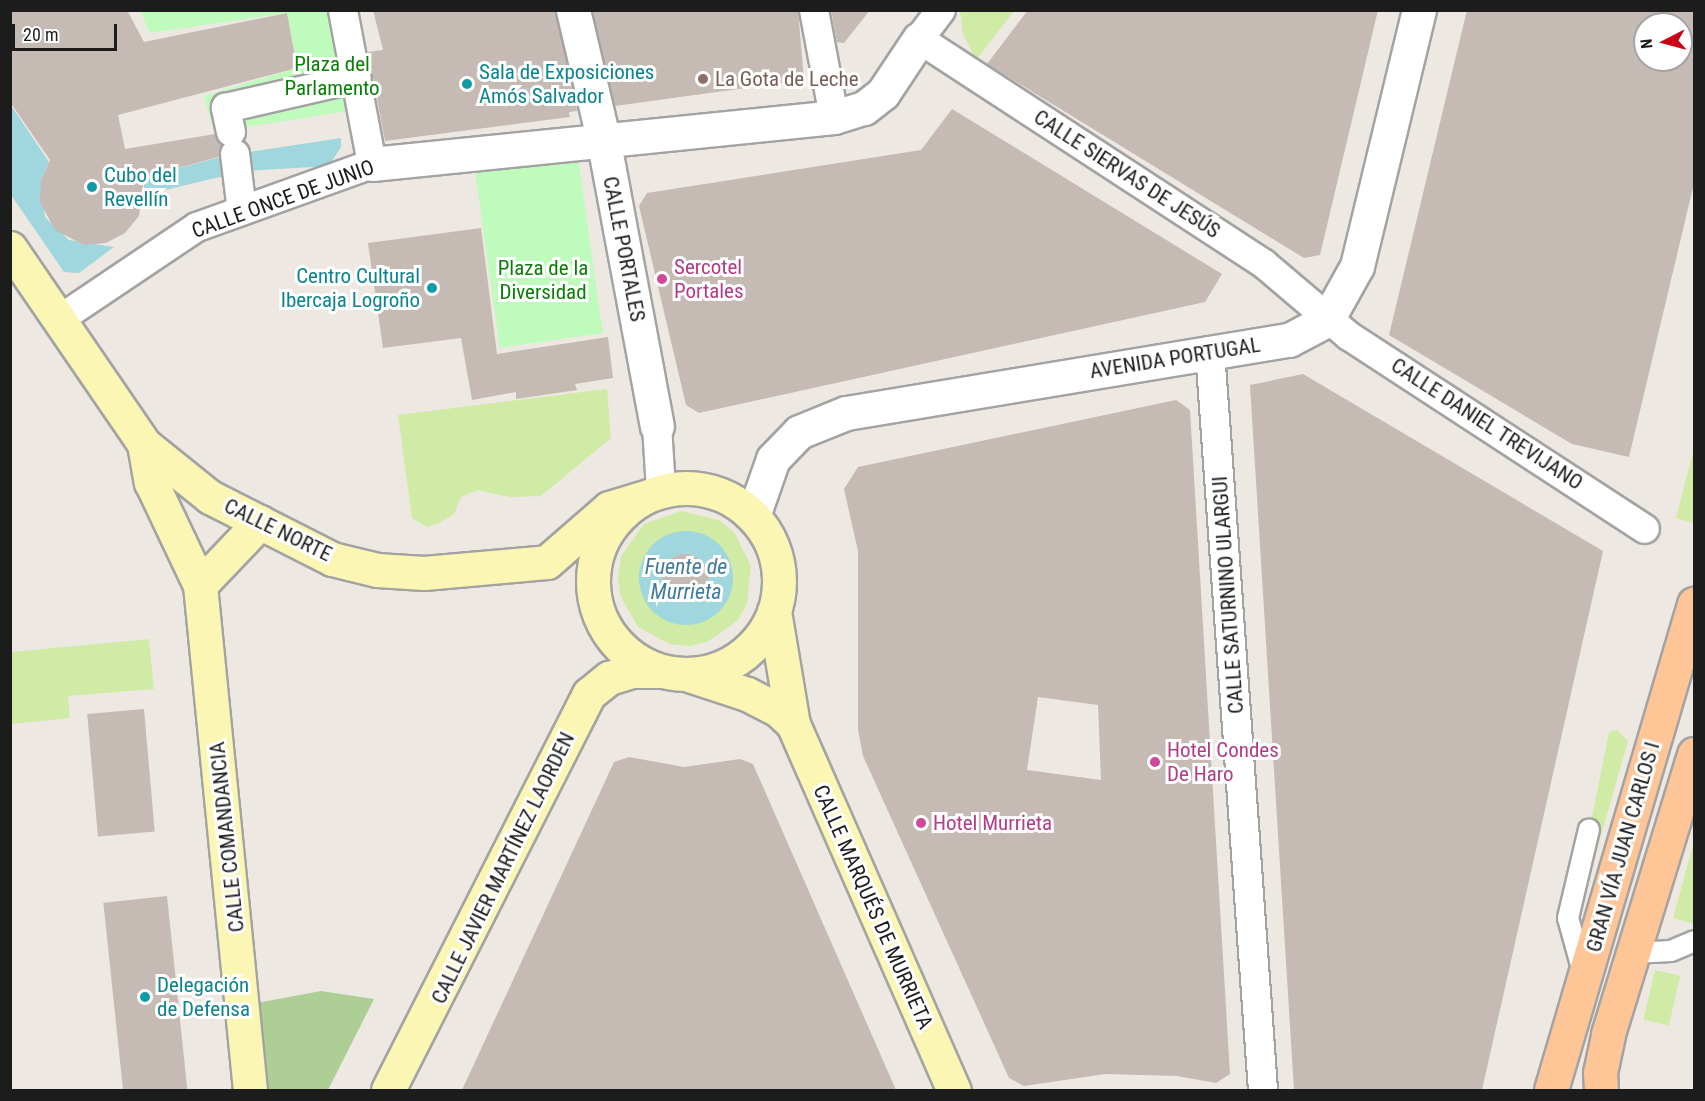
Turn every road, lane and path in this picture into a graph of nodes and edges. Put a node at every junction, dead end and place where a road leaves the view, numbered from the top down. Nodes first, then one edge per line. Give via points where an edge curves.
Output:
1 (343, 10) edge
2 (573, 10) edge
3 (814, 10) edge
4 (941, 10) edge
5 (1419, 10) edge
6 (919, 39) junction
7 (357, 78) junction
8 (834, 117) junction
9 (603, 138) junction
10 (372, 164) junction
11 (242, 211) junction
12 (10, 248) edge
13 (60, 319) junction
14 (1328, 320) junction
15 (1210, 351) junction
16 (657, 426) joint
17 (144, 444) junction
18 (652, 494) junction
19 (753, 516) junction
20 (260, 522) junction
21 (1645, 529) dead end
22 (200, 585) junction
23 (1695, 604) edge
24 (774, 611) junction
25 (673, 673) junction
26 (792, 724) junction
27 (1695, 754) edge
28 (1589, 829) dead end
29 (1695, 941) edge
30 (1634, 953) junction
31 (1584, 978) junction
32 (417, 1042) junction
33 (250, 1090) edge
34 (388, 1090) edge
35 (404, 1090) edge
36 (954, 1090) edge
37 (1263, 1090) edge
38 (1551, 1090) edge
39 (1601, 1090) edge

1 - 7 street
2 - 9 street, CALLE PORTALES
3 - 8 street
4 - 6 street
5 - 14 street via 1357,266
6 - 8 street, CALLE ONCE DE JUNIO via 883,93 864,108
6 - 14 street, CALLE SIERVAS DE JESÚS via 1264,264
7 - 10 street
7 - 11 street via 226,108
8 - 9 street, CALLE ONCE DE JUNIO
9 - 10 street, CALLE ONCE DE JUNIO
9 - 16 street, CALLE PORTALES
10 - 11 street, CALLE ONCE DE JUNIO
11 - 13 street, CALLE ONCE DE JUNIO via 197,227
12 - 13 main road, CALLE NORTE
13 - 17 main road, CALLE NORTE
14 - 15 street, AVENIDA PORTUGAL via 1289,340
14 - 21 street, CALLE DANIEL TREVIJANO
15 - 19 street, AVENIDA PORTUGAL via 846,413 799,432 773,459
15 - 37 street, CALLE SATURNINO ULARGUI
16 - 18 street, CALLE PORTALES
17 - 20 main road, CALLE NORTE via 210,496
17 - 22 main road, CALLE COMANDANCIA via 151,482
18 - 19 main road via 710,491
18 - 20 main road, CALLE NORTE via 609,508 547,562 483,571 377,570 332,559
18 - 25 main road via 622,512 605,533 595,557 592,584 606,631 638,662
19 - 24 main road via 774,550 778,591
20 - 22 main road
22 - 33 main road, CALLE COMANDANCIA
23 - 31 main road, GRAN VÍA JUAN CARLOS I
24 - 25 main road via 765,632 740,657 723,667
24 - 26 main road, CALLE MARQUÉS DE MURRIETA
25 - 26 main road, CALLE MARQUÉS DE MURRIETA via 747,694 777,709
25 - 32 main road, CALLE JAVIER MARTÍNEZ LAORDEN via 632,671 609,678 589,694
26 - 36 main road, CALLE MARQUÉS DE MURRIETA
27 - 30 main road, GRAN VÍA JUAN CARLOS I
28 - 31 lane via 1568,918
29 - 30 lane via 1671,951
30 - 39 main road, GRAN VÍA JUAN CARLOS I via 1608,1034 1600,1073
31 - 38 main road, GRAN VÍA JUAN CARLOS I
32 - 34 main road, CALLE JAVIER MARTÍNEZ LAORDEN
32 - 35 main road, CALLE JAVIER MARTÍNEZ LAORDEN

